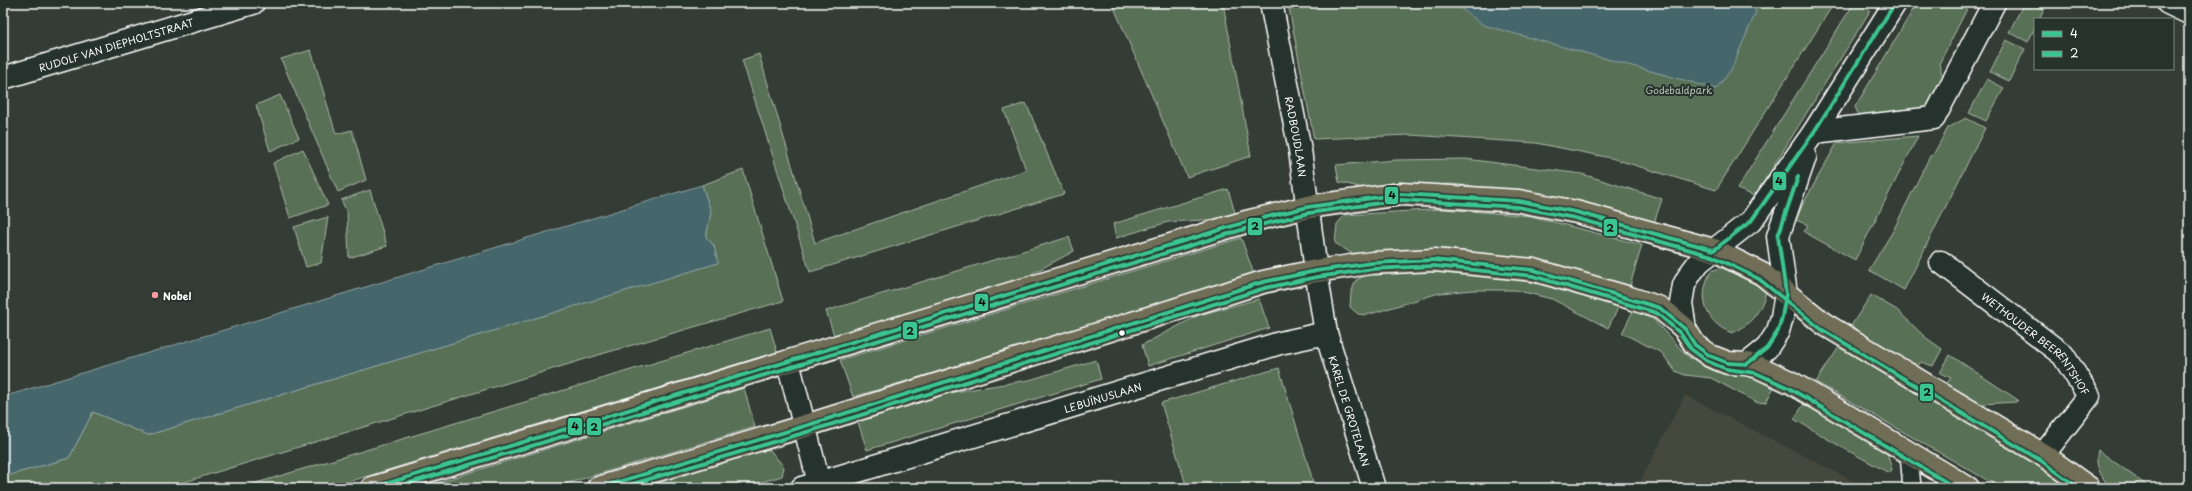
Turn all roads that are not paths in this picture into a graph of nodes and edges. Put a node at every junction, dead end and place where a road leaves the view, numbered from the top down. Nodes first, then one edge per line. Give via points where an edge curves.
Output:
1 (253, 3) edge
2 (1271, 3) edge
3 (1896, 3) edge
4 (1994, 3) edge
5 (2168, 3) edge
6 (2189, 13) edge
7 (3, 78) edge
8 (1814, 132) junction
9 (1308, 207) junction
10 (1714, 250) junction
11 (1941, 262) dead end
12 (1316, 271) junction
13 (1786, 294) junction
14 (1685, 329) junction
15 (1326, 333) junction
16 (788, 362) junction
17 (1746, 364) junction
18 (805, 426) junction
19 (1909, 454) junction
20 (2044, 455) junction
21 (811, 485) edge
22 (372, 488) edge
23 (598, 488) edge
24 (1374, 488) edge
25 (1912, 488) edge
26 (1968, 488) edge
27 (2089, 488) edge

1 - 7 street, RUDOLF VAN DIEPHOLTSTRAAT
2 - 9 street, RADBOUDLAAN via 1300,150
3 - 8 street
4 - 8 street via 1934,118
5 - 6 street
8 - 10 street via 1751,221
8 - 13 street via 1778,236
9 - 10 main road via 1401,194 1519,202 1576,212
9 - 12 street, RADBOUDLAAN
9 - 16 main road via 1246,222
10 - 13 main road via 1762,274
10 - 14 street via 1699,262 1684,284 1681,303
11 - 20 street, WETHOUDER BEERENTSHOF via 2063,356 2089,396
12 - 14 main road via 1372,263 1434,260 1534,270 1660,308
12 - 15 street
12 - 18 main road via 1263,282
13 - 17 street via 1778,331 1767,348
13 - 20 main road via 1824,324
14 - 17 main road via 1695,345 1710,356
15 - 21 street, LEBUÏNUSLAAN via 1273,345
15 - 24 street, KAREL DE GROTELAAN
16 - 18 street, LEBUÏNUSLAAN
16 - 22 main road
17 - 19 main road via 1792,383
18 - 21 street, LEBUÏNUSLAAN
18 - 23 main road
19 - 25 lane
19 - 26 main road
20 - 27 main road

